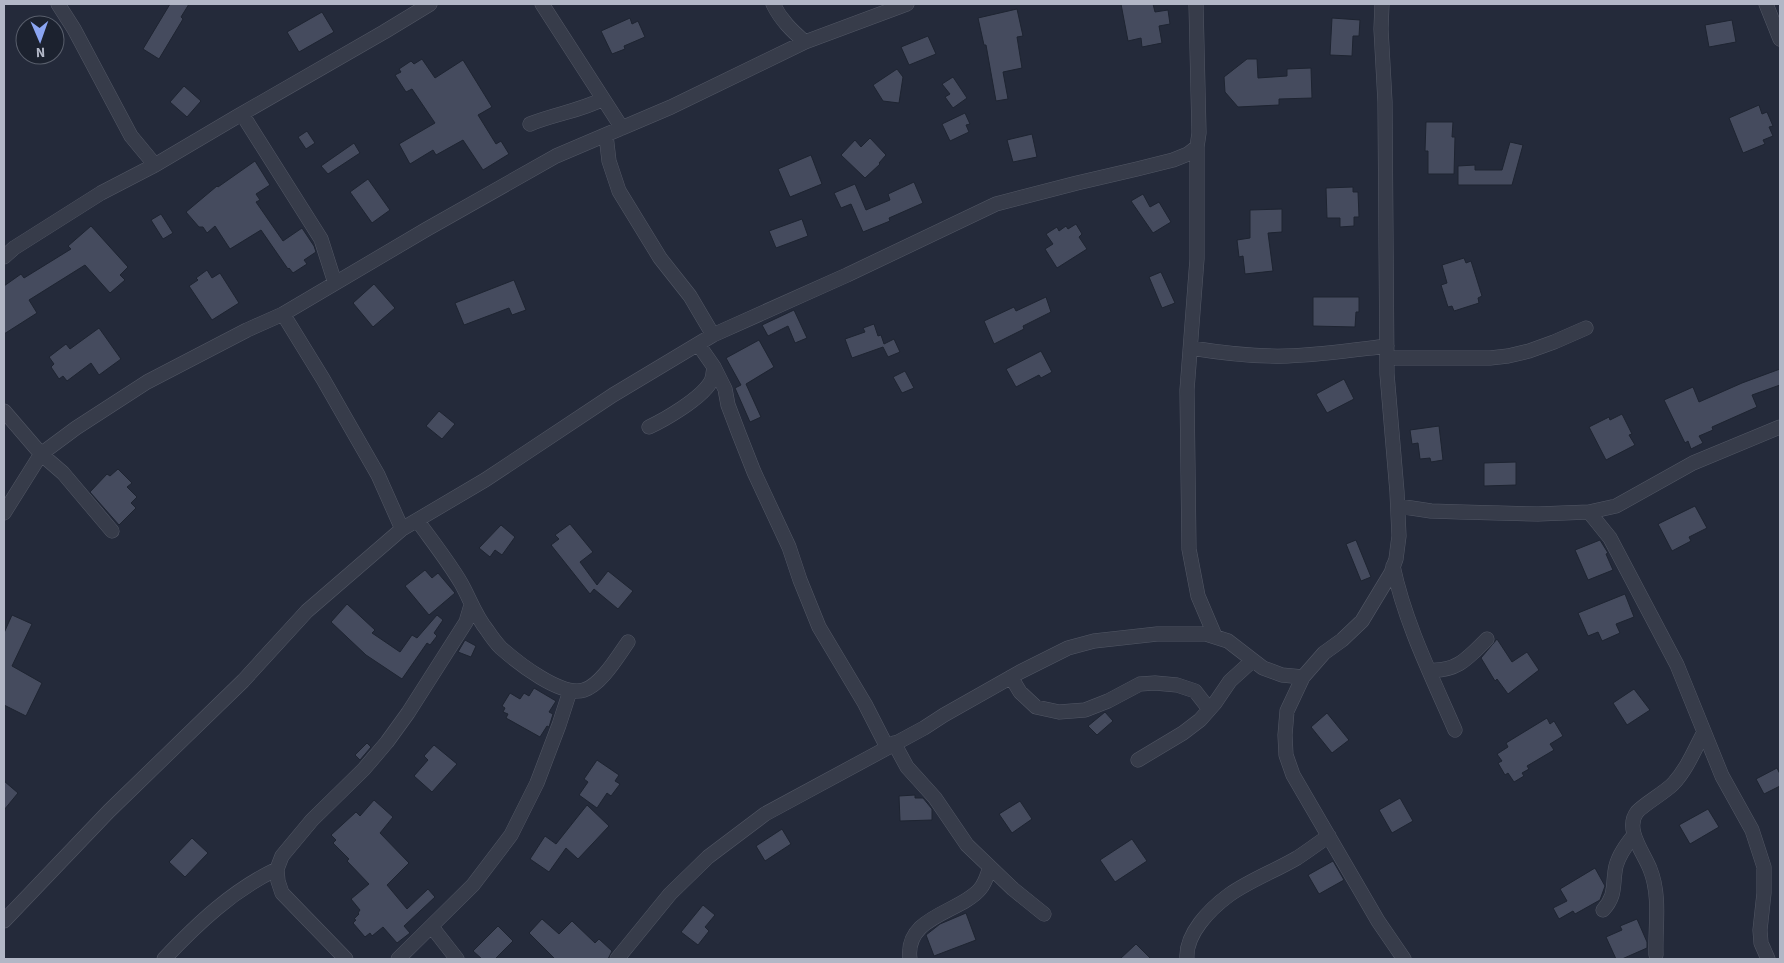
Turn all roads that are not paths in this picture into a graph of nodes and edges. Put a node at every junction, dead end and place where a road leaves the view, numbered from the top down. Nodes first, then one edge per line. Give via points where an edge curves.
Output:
1 (58, 4) edge
2 (430, 4) edge
3 (542, 4) edge
4 (774, 4) edge
5 (907, 4) edge
6 (1196, 4) edge
7 (1382, 4) edge
8 (1766, 4) edge
9 (1780, 39) edge
10 (805, 42) junction
11 (603, 99) junction
12 (242, 114) junction
13 (530, 124) dead end
14 (622, 128) junction
15 (606, 134) junction
16 (1197, 147) junction
17 (155, 165) junction
18 (4, 257) edge
19 (335, 283) junction
20 (283, 314) junction
21 (1586, 328) dead end
22 (713, 335) junction
23 (698, 344) junction
24 (1191, 348) junction
25 (1387, 352) junction
26 (714, 367) junction
27 (4, 411) edge
28 (649, 427) dead end
29 (1780, 427) edge
30 (42, 454) junction
31 (1398, 506) junction
32 (1589, 512) junction
33 (4, 513) edge
34 (417, 520) junction
35 (402, 529) junction
36 (112, 531) dead end
37 (1394, 566) junction
38 (471, 605) junction
39 (1215, 636) junction
40 (1487, 639) dead end
41 (628, 642) dead end
42 (1252, 661) junction
43 (1429, 670) junction
44 (1011, 677) junction
45 (1303, 677) junction
46 (570, 691) junction
47 (1209, 709) junction
48 (1455, 730) dead end
49 (1704, 732) junction
50 (890, 745) junction
51 (1138, 760) dead end
52 (1634, 835) junction
53 (1329, 836) junction
54 (990, 867) junction
55 (277, 868) junction
56 (1603, 910) dead end
57 (1044, 914) dead end
58 (4, 921) edge
59 (432, 927) junction
60 (1656, 956) dead end
61 (164, 959) edge
62 (346, 959) edge
63 (398, 959) edge
64 (457, 959) edge
65 (617, 959) edge
66 (910, 959) edge
67 (1187, 959) edge
68 (1404, 959) edge
69 (1768, 959) edge

1 - 17 street via 79,37 130,136
2 - 12 street
3 - 11 street
4 - 10 street via 780,17
5 - 10 street
6 - 16 street
7 - 25 street
8 - 9 street
10 - 14 street
11 - 13 street via 579,110
11 - 14 street
12 - 17 street
12 - 19 street via 321,240
14 - 15 street
15 - 19 street via 556,156
15 - 22 street via 609,161 619,192
16 - 22 street via 1173,160 996,204
16 - 24 street via 1197,259
17 - 18 street via 101,193
19 - 20 street
20 - 30 street via 147,382
20 - 35 street via 378,475
21 - 25 street via 1508,356 1490,358
22 - 23 street
23 - 26 street
23 - 34 street
24 - 25 street via 1285,356
24 - 39 street via 1187,390 1189,549 1198,596
25 - 31 street
26 - 28 street via 710,382 698,395
26 - 50 street via 819,627
27 - 30 street
29 - 32 street via 1694,463 1616,506
30 - 33 street
30 - 36 street via 63,473
31 - 32 street via 1461,512
31 - 37 street
32 - 49 street via 1610,538 1677,666
34 - 35 street
34 - 38 street via 461,583
35 - 58 street via 307,612 243,681 108,811
37 - 43 street via 1397,584
37 - 45 street via 1362,620 1324,653
38 - 46 street via 501,647 548,682
38 - 55 street via 466,622 403,721 364,770 312,820 282,856
39 - 42 street via 1228,641
39 - 44 street via 1157,634 1094,641 1068,648
40 - 43 street via 1451,669
41 - 46 street via 596,682 584,690
42 - 45 street via 1282,675
42 - 47 street via 1230,681
43 - 48 street
44 - 47 street via 1020,692 1036,707 1060,712 1085,710 1140,684 1155,683 1195,691
44 - 50 street
45 - 53 street via 1288,711 1286,755 1293,775
46 - 59 street via 537,783 511,835 473,885
47 - 51 street via 1183,733
49 - 52 street via 1674,783 1637,812
49 - 69 street via 1722,776 1752,830 1764,867 1760,930
50 - 54 street via 935,798 967,845
50 - 65 street via 764,814 708,857 670,894
52 - 56 street via 1619,856 1613,894
52 - 60 street via 1656,885
53 - 67 street via 1230,895 1193,932 1186,951
53 - 68 street via 1378,922
54 - 57 street
54 - 66 street via 979,890 928,921 915,935 910,944
55 - 61 street via 230,897
55 - 62 street via 282,892
59 - 63 street
59 - 64 street

